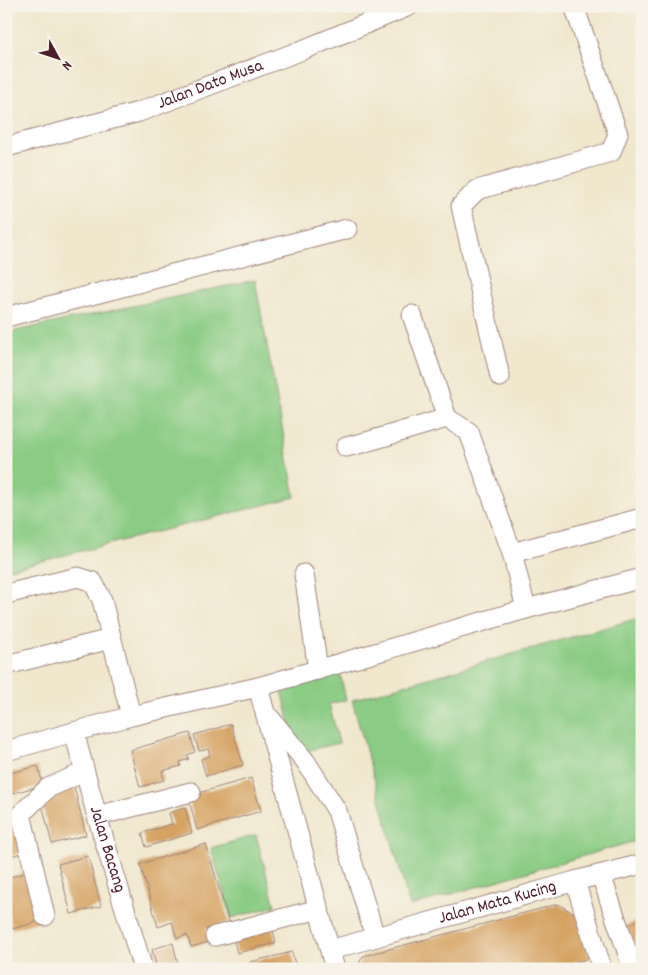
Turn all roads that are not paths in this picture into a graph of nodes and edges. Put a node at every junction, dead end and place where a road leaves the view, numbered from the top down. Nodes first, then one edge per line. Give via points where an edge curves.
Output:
1 (409, 6) edge
2 (574, 6) edge
3 (6, 147) edge
4 (346, 229) dead end
5 (412, 315) dead end
6 (6, 317) edge
7 (500, 376) dead end
8 (447, 418) junction
9 (346, 447) dead end
10 (642, 518) edge
11 (512, 553) junction
12 (304, 574) dead end
13 (642, 578) edge
14 (6, 594) edge
15 (526, 609) junction
16 (111, 640) junction
17 (6, 665) edge
18 (318, 670) junction
19 (258, 687) junction
20 (265, 711) junction
21 (131, 716) junction
22 (74, 732) junction
23 (6, 751) edge
24 (84, 772) junction
25 (190, 792) dead end
26 (97, 816) junction
27 (642, 864) edge
28 (601, 875) junction
29 (575, 881) junction
30 (319, 909) junction
31 (45, 916) dead end
32 (215, 936) dead end
33 (375, 937) junction
34 (330, 950) junction
35 (143, 969) edge
36 (336, 969) edge
37 (602, 969) edge
38 (633, 969) edge

1 - 3 street, Jalan Dato Musa via 139,112
2 - 7 street via 618,134 610,152 477,190 461,206
4 - 6 street
5 - 8 street
8 - 9 street
8 - 11 street via 469,432
10 - 11 street
11 - 15 street
12 - 18 street
13 - 15 street
14 - 16 street via 78,577 93,582 102,600
15 - 18 street
16 - 17 street
16 - 21 street
18 - 19 street
19 - 20 street
19 - 21 street
20 - 30 street
20 - 33 street via 306,762 337,811
21 - 22 street
22 - 23 street
22 - 24 street, Jalan Bacang
24 - 26 street, Jalan Bacang
24 - 31 street via 48,788 21,814
25 - 26 street
26 - 35 street, Jalan Bacang
27 - 28 street
28 - 29 street
28 - 38 street
29 - 33 street, Jalan Mata Kucing
29 - 37 street, Jalan Mata Kucing
30 - 32 street
30 - 34 street
33 - 34 street, Jalan Mata Kucing
34 - 36 street

